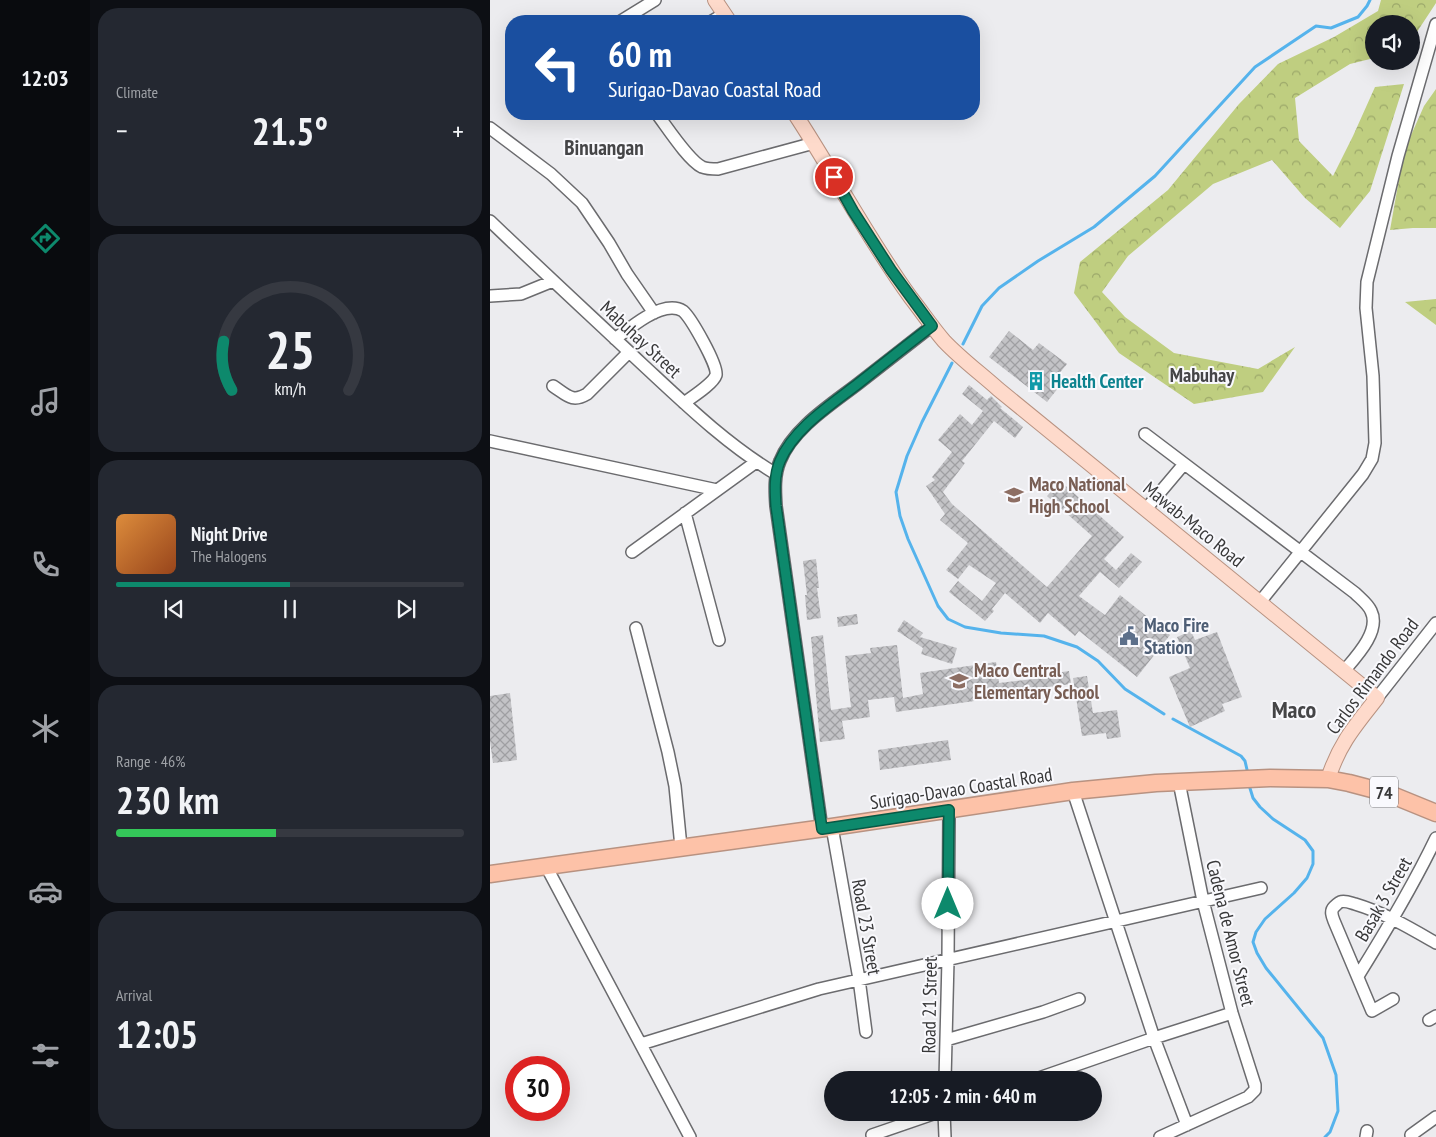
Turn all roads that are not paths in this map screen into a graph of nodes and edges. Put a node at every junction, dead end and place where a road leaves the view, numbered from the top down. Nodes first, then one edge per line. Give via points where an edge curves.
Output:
1 (655, 0) edge
2 (715, 0) edge
3 (631, 15) edge
4 (721, 15) edge
5 (1436, 24) edge
6 (662, 120) edge
7 (799, 120) edge
8 (490, 128) edge
9 (814, 143) junction
10 (490, 221) edge
11 (553, 282) junction
12 (490, 296) edge
13 (654, 313) junction
14 (932, 326) junction
15 (615, 339) junction
16 (629, 352) junction
17 (554, 386) dead end
18 (684, 403) junction
19 (1145, 434) dead end
20 (490, 442) edge
21 (756, 462) junction
22 (1184, 464) junction
23 (776, 474) junction
24 (717, 490) junction
25 (1146, 509) junction
26 (685, 513) junction
27 (632, 552) dead end
28 (1300, 553) junction
29 (1260, 602) junction
30 (1436, 623) edge
31 (636, 628) dead end
32 (719, 640) dead end
33 (1344, 671) junction
34 (1377, 698) junction
35 (1328, 779) junction
36 (1179, 782) junction
37 (1073, 791) junction
38 (949, 810) junction
39 (1436, 813) edge
40 (827, 828) junction
41 (1436, 838) edge
42 (681, 847) junction
43 (546, 866) junction
44 (490, 874) edge
45 (1261, 888) dead end
46 (1203, 901) junction
47 (1394, 919) junction
48 (1116, 921) junction
49 (1436, 944) edge
50 (948, 960) junction
51 (1358, 976) junction
52 (859, 979) junction
53 (1079, 999) dead end
54 (1393, 999) dead end
55 (1232, 1014) junction
56 (866, 1032) dead end
57 (1154, 1038) junction
58 (946, 1040) junction
59 (641, 1044) junction
60 (945, 1071) edge
61 (1059, 1071) edge
62 (1436, 1116) edge
63 (914, 1121) edge
64 (944, 1121) edge
65 (1187, 1124) junction
66 (1411, 1135) dead end
67 (872, 1136) dead end
68 (690, 1137) edge
69 (945, 1137) edge
70 (1160, 1137) edge

1 - 3 street
2 - 4 main road
5 - 28 street via 1398,156 1367,282 1366,308 1375,416 1372,459
6 - 9 street via 690,157 710,169
7 - 9 main road, Mawab-Maco Road
8 - 13 street via 551,174 582,204
9 - 14 main road, Mawab-Maco Road via 876,247
10 - 11 street, Mabuhay Street
11 - 12 street via 521,294
11 - 15 street, Mabuhay Street
13 - 15 street
13 - 18 street via 670,308 681,309 712,358 716,374 713,380
14 - 23 street via 801,430 780,460
14 - 25 main road, Mawab-Maco Road via 971,366
15 - 16 street, Mabuhay Street
16 - 17 street via 581,398 571,398
16 - 18 street, Mabuhay Street
18 - 21 street, Mabuhay Street
19 - 22 street
20 - 24 street
21 - 23 street, Mabuhay Street
21 - 24 street
22 - 25 street
22 - 28 street
23 - 40 street, Road 23 Street via 776,506
24 - 26 street
25 - 29 main road, Mawab-Maco Road
26 - 27 street
26 - 32 street
28 - 29 street
28 - 33 street via 1355,593 1366,603 1374,619 1363,648
29 - 33 main road, Mawab-Maco Road
30 - 34 street, Carlos Rimando Road
31 - 42 street via 675,786
33 - 34 main road, Mawab-Maco Road
34 - 35 main road, Carlos Rimando Road via 1343,744
35 - 36 highway, Surigao-Davao Coastal Road / 74
35 - 39 highway, Surigao-Davao Coastal Road / 74 via 1387,792
36 - 37 highway, Surigao-Davao Coastal Road / 74
36 - 46 street, Cadena de Amor Street
37 - 38 highway, Surigao-Davao Coastal Road / 74
37 - 48 street
38 - 40 highway, Surigao-Davao Coastal Road / 74
38 - 50 street, Road 21 Street
40 - 42 highway, Surigao-Davao Coastal Road / 74
40 - 52 street, Road 23 Street
41 - 47 street, Basak 3 Street
42 - 43 highway, Surigao-Davao Coastal Road / 74
43 - 44 highway, Surigao-Davao Coastal Road / 74
43 - 59 street
45 - 46 street
46 - 48 street
46 - 55 street, Cadena de Amor Street
47 - 49 street
47 - 51 street, Basak 3 Street
47 - 51 street via 1347,902 1340,902 1332,910
48 - 50 street
48 - 57 street
50 - 52 street
50 - 58 street, Road 21 Street
51 - 54 street via 1372,1011
52 - 56 street, Road 23 Street
52 - 59 street
53 - 58 street
55 - 57 street
55 - 65 street, Cadena de Amor Street via 1255,1090 1248,1097
57 - 61 street
57 - 65 street
58 - 60 street, Road 21 Street
59 - 68 street
62 - 66 street
63 - 67 street
64 - 69 street
65 - 70 street

